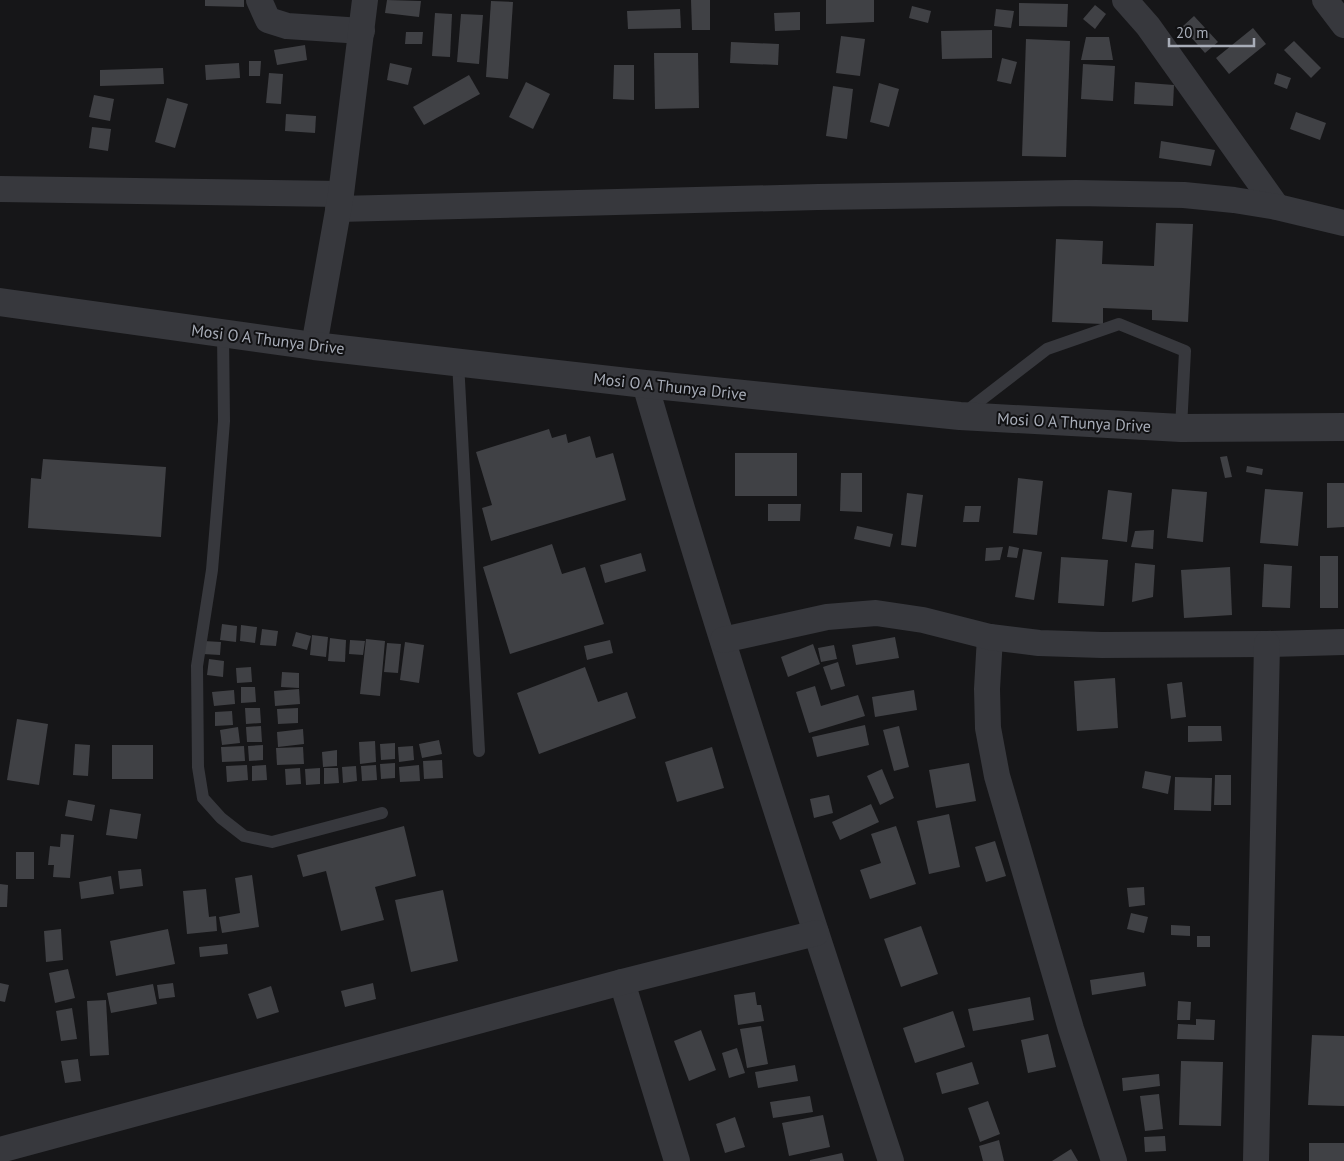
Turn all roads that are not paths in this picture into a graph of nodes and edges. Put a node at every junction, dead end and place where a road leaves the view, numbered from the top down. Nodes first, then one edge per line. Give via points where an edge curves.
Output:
1 (259, 0) edge
2 (366, 0) edge
3 (1125, 0) edge
4 (1325, 0) edge
5 (1344, 25) edge
6 (362, 31) junction
7 (0, 189) edge
8 (339, 202) junction
9 (1276, 207) junction
10 (1344, 224) edge
11 (0, 302) edge
12 (223, 334) junction
13 (314, 346) junction
14 (458, 362) junction
15 (645, 384) junction
16 (960, 416) junction
17 (1344, 427) edge
18 (1181, 428) junction
19 (990, 637) junction
20 (723, 640) junction
21 (1344, 642) edge
22 (1267, 644) junction
23 (479, 751) dead end
24 (382, 813) dead end
25 (816, 932) junction
26 (622, 982) junction
27 (0, 1150) edge
28 (677, 1161) edge
29 (891, 1161) edge
30 (1114, 1161) edge
31 (1256, 1161) edge

1 - 6 street via 268,20 287,26
2 - 6 street
3 - 9 street via 1148,26
4 - 5 street
6 - 8 street
7 - 8 street
8 - 9 street via 1076,193 1184,195
8 - 13 street
9 - 10 street
11 - 12 street, Mosi O A Thunya Drive
12 - 13 street, Mosi O A Thunya Drive
12 - 24 lane via 224,421 212,570 197,666 198,766 203,798 244,836 272,842
13 - 14 street, Mosi O A Thunya Drive
14 - 15 street, Mosi O A Thunya Drive
14 - 23 lane
15 - 16 street, Mosi O A Thunya Drive
15 - 20 street
16 - 18 street, Mosi O A Thunya Drive
16 - 18 lane via 1047,349 1119,324 1185,351
17 - 18 street, Mosi O A Thunya Drive
19 - 20 street via 923,620 876,613 827,616
19 - 22 street via 1102,645
19 - 30 street via 988,728 997,776 1071,1029
20 - 25 street
21 - 22 street
22 - 31 street
25 - 26 street
25 - 29 street
26 - 27 street
26 - 28 street

